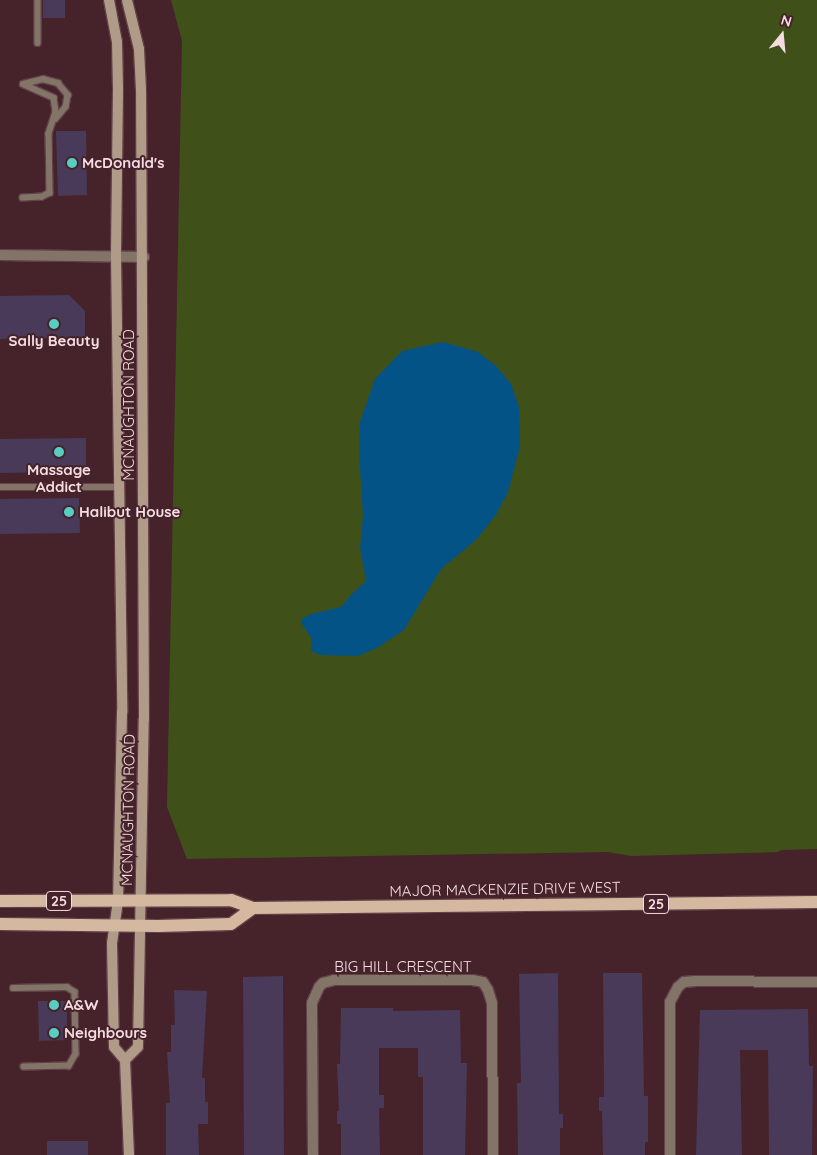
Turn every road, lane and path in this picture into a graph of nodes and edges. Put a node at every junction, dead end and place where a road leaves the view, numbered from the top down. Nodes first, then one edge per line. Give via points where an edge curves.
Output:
1 (38, 0) edge
2 (109, 0) edge
3 (127, 0) edge
4 (38, 43) dead end
5 (54, 122) junction
6 (23, 198) dead end
7 (0, 255) edge
8 (116, 256) junction
9 (144, 256) junction
10 (0, 487) edge
11 (119, 487) junction
12 (0, 901) edge
13 (118, 901) junction
14 (142, 901) junction
15 (817, 902) edge
16 (253, 908) junction
17 (0, 924) edge
18 (115, 924) junction
19 (141, 926) junction
20 (817, 982) edge
21 (13, 988) dead end
22 (125, 1060) junction
23 (24, 1067) dead end
24 (129, 1155) edge
25 (313, 1155) edge
26 (492, 1155) edge
27 (670, 1155) edge

1 - 4 lane
2 - 8 street, MCNAUGHTON ROAD via 117,42
3 - 9 street, MCNAUGHTON ROAD via 139,50
5 - 5 lane via 54,98 23,84 43,80 58,83 68,95 66,107
5 - 6 lane via 49,134 50,193 42,198
7 - 8 street
8 - 9 street
8 - 11 street, MCNAUGHTON ROAD
9 - 14 street, MCNAUGHTON ROAD
10 - 11 lane
11 - 13 street, MCNAUGHTON ROAD via 122,712
12 - 13 main road, MAJOR MACKENZIE DRIVE WEST / 25
13 - 14 main road, MAJOR MACKENZIE DRIVE WEST / 25
13 - 18 street, MCNAUGHTON ROAD
14 - 16 main road, MAJOR MACKENZIE DRIVE WEST / 25 via 231,900
14 - 19 street, MCNAUGHTON ROAD
15 - 16 main road, MAJOR MACKENZIE DRIVE WEST / 25
16 - 19 main road, 25 via 231,924
17 - 18 main road, 25
18 - 19 main road, 25
18 - 22 street, MCNAUGHTON ROAD via 112,943 114,1047
19 - 22 street, MCNAUGHTON ROAD via 138,1047
20 - 27 street via 696,981 684,982 678,987 670,1002
21 - 23 lane via 67,987 75,992 76,1054 69,1066
22 - 24 street
25 - 26 street, BIG HILL CRESCENT via 312,1003 318,987 334,980 482,982 492,1003

